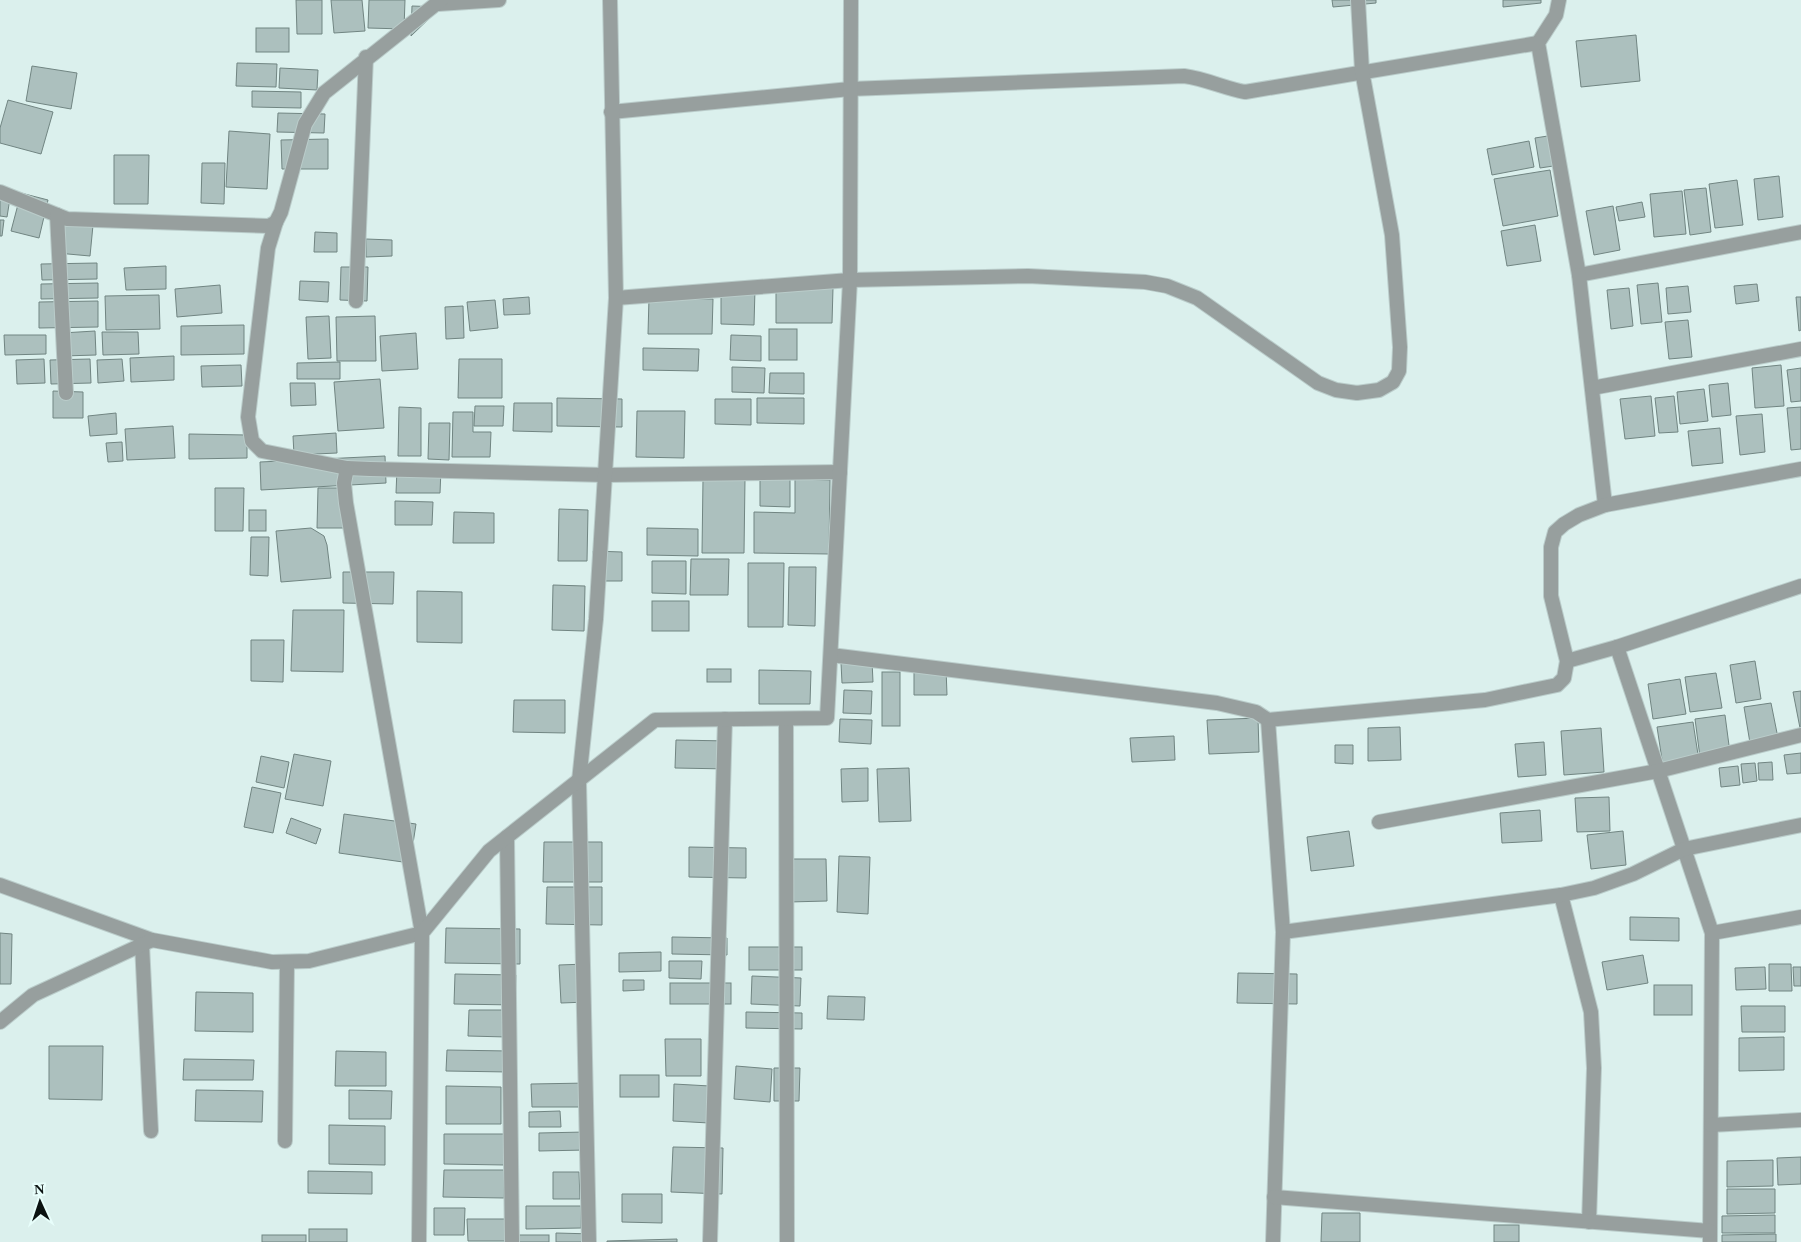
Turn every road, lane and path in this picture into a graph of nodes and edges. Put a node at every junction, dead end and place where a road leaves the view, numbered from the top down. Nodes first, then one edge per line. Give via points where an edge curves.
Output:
1 (499, 0) edge
2 (610, 0) edge
3 (851, 0) edge
4 (1358, 0) edge
5 (1559, 0) edge
6 (439, 2) edge
7 (1538, 42) junction
8 (366, 58) junction
9 (1362, 70) junction
10 (850, 89) junction
11 (611, 112) junction
12 (0, 192) edge
13 (57, 215) junction
14 (276, 222) junction
15 (1801, 232) edge
16 (1579, 275) junction
17 (850, 280) junction
18 (616, 298) junction
19 (356, 301) dead end
20 (1801, 349) edge
21 (1592, 388) junction
22 (66, 393) dead end
23 (347, 468) junction
24 (1801, 469) edge
25 (840, 472) junction
26 (605, 475) junction
27 (1605, 506) junction
28 (1801, 586) edge
29 (1617, 647) junction
30 (831, 655) junction
31 (1567, 661) junction
32 (786, 718) junction
33 (725, 719) junction
34 (1268, 720) junction
35 (1801, 735) edge
36 (1658, 771) junction
37 (578, 781) junction
38 (1379, 822) dead end
39 (1801, 826) edge
40 (507, 837) junction
41 (1684, 848) junction
42 (0, 885) edge
43 (1562, 894) junction
44 (1801, 917) edge
45 (1283, 932) junction
46 (1712, 933) junction
47 (422, 934) junction
48 (147, 942) junction
49 (287, 963) junction
50 (0, 1022) edge
51 (1801, 1120) edge
52 (1711, 1125) junction
53 (151, 1131) dead end
54 (285, 1142) dead end
55 (1274, 1198) junction
56 (1589, 1222) junction
57 (1710, 1237) edge
58 (419, 1242) edge
59 (512, 1242) edge
60 (589, 1242) edge
61 (710, 1242) edge
62 (787, 1242) edge
63 (1273, 1242) edge

1 - 6 street
2 - 11 street
3 - 10 street
4 - 9 street
5 - 7 street via 1556,15
6 - 8 street
7 - 9 street
7 - 16 street
8 - 14 street via 324,93 305,124
8 - 19 street
9 - 10 street via 1245,92 1184,76
9 - 17 street via 1392,235 1400,346 1399,371 1393,382 1379,390 1357,393 1318,384 1224,314 1198,298 1167,286 1028,276
10 - 11 street
10 - 17 street
11 - 18 street
12 - 13 street
13 - 14 street via 67,219 261,227
13 - 22 street
14 - 23 street via 268,248 248,417 252,441 262,451
15 - 16 street
16 - 21 street
17 - 18 street
17 - 25 street
18 - 26 street
20 - 21 street
21 - 27 street
23 - 26 street
23 - 47 street via 344,482 346,503
24 - 27 street
25 - 26 street
25 - 30 street
26 - 37 street via 596,619
27 - 31 street via 1564,524 1555,532 1551,547 1551,596
28 - 29 street
29 - 31 street
29 - 36 street
30 - 32 street via 827,718
30 - 34 street via 1217,703 1256,712
31 - 34 street via 1564,678 1557,685 1485,700
32 - 33 street
32 - 62 street
33 - 37 street via 655,720
33 - 61 street
34 - 45 street
35 - 36 street
36 - 38 street
36 - 41 street
37 - 40 street
37 - 60 street
39 - 41 street
40 - 47 street via 489,851
40 - 59 street
41 - 43 street via 1633,874 1594,888
41 - 46 street
42 - 48 street
43 - 45 street
43 - 56 street via 1591,1012 1594,1068
44 - 46 street
45 - 55 street
46 - 52 street
47 - 49 street via 309,961
47 - 58 street
48 - 49 street
48 - 50 street via 33,995
48 - 53 street
49 - 54 street
51 - 52 street
52 - 57 street
55 - 56 street
55 - 63 street
56 - 57 street

